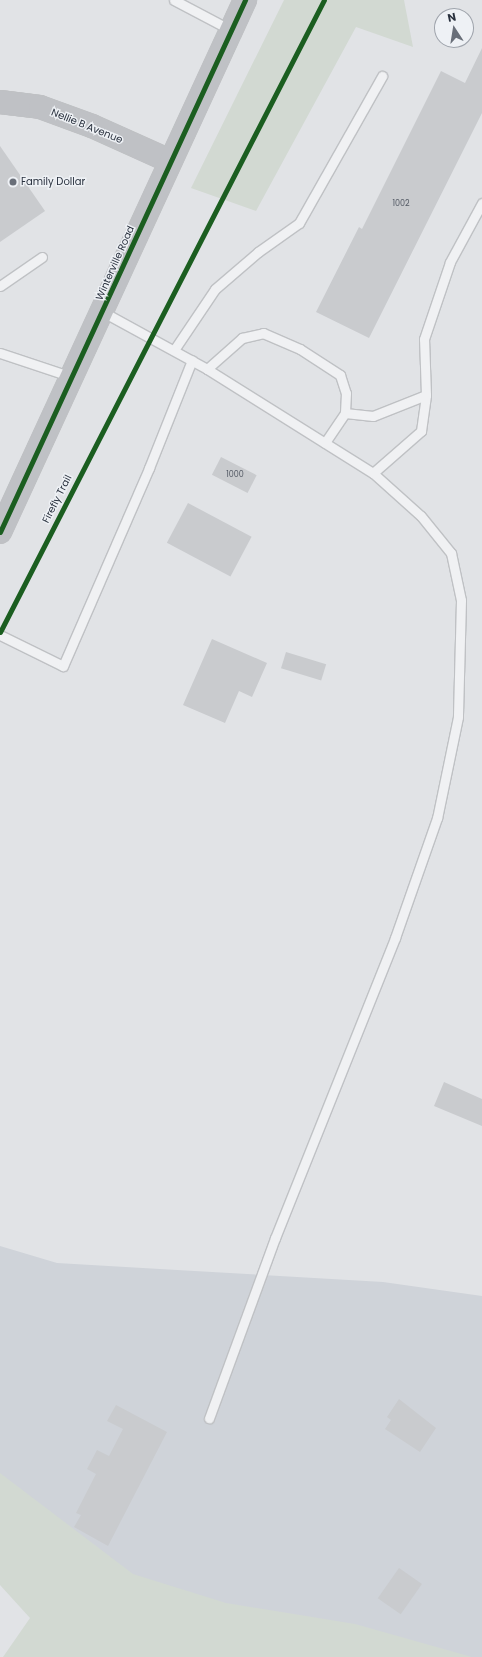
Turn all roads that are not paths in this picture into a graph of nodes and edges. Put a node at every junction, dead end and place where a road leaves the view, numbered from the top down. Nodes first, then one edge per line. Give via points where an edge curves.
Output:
1 (174, 0) edge
2 (245, 0) edge
3 (231, 30) junction
4 (382, 76) dead end
5 (0, 102) edge
6 (170, 161) junction
7 (482, 203) edge
8 (42, 257) dead end
9 (0, 286) edge
10 (103, 312) junction
11 (174, 350) junction
12 (0, 354) edge
13 (192, 360) junction
14 (207, 369) junction
15 (73, 378) junction
16 (426, 395) junction
17 (345, 413) junction
18 (326, 443) junction
19 (372, 473) junction
20 (0, 532) edge
21 (0, 635) edge
22 (209, 1418) dead end

1 - 3 lane
2 - 3 street, Winterville Road
3 - 6 street, Winterville Road
4 - 11 lane via 300,223 258,252 215,289
5 - 6 street, Nellie B Avenue via 40,107 92,126
6 - 10 street, Winterville Road
7 - 16 lane via 450,262 424,339
8 - 9 lane
10 - 11 lane
10 - 15 street, Winterville Road
11 - 13 lane
12 - 15 lane
13 - 14 lane
13 - 21 lane via 149,468 63,666
14 - 17 lane via 242,338 263,333 300,349 340,375 346,393
14 - 18 lane
15 - 20 street, Winterville Road
16 - 17 lane via 373,416
16 - 19 lane via 421,431
17 - 18 lane
18 - 19 lane
19 - 22 lane via 421,516 451,553 460,600 458,717 437,818 427,848 395,938 275,1238

